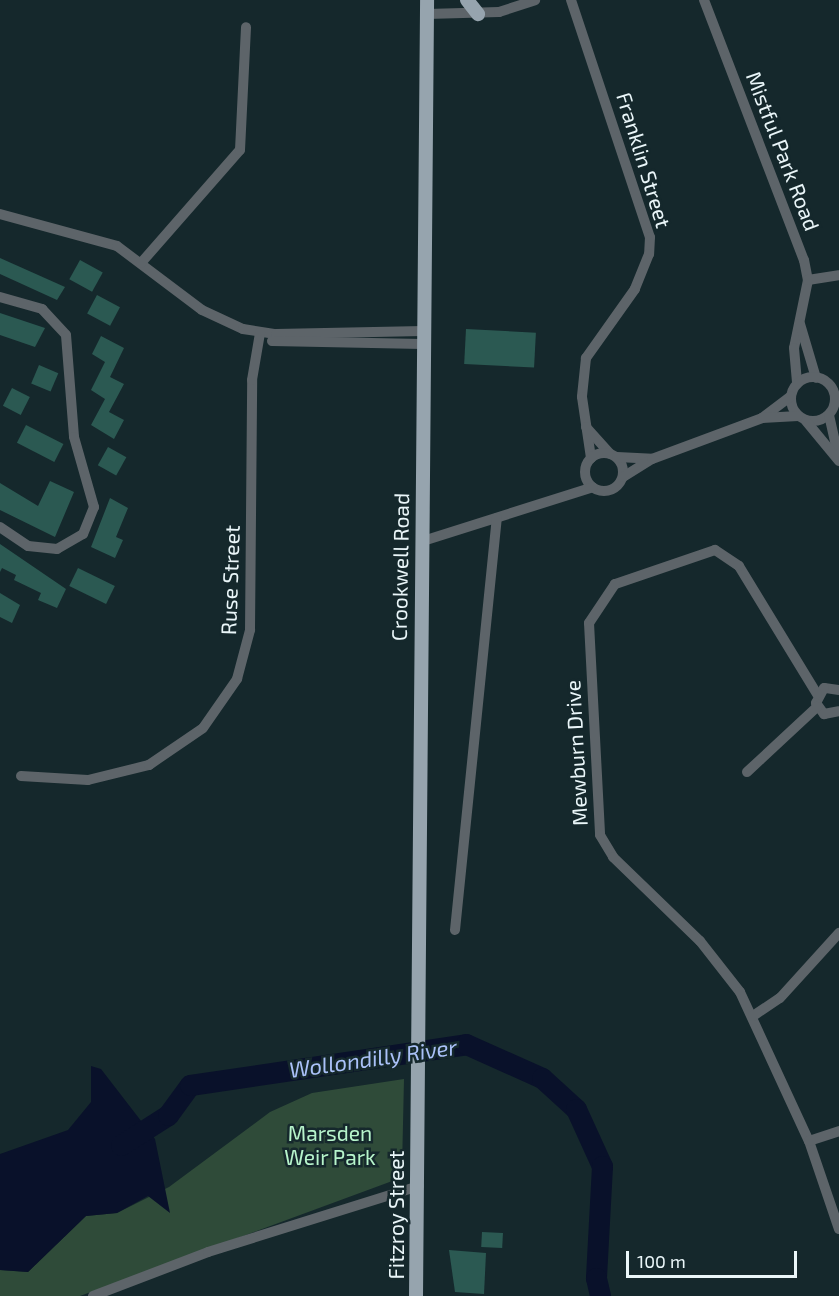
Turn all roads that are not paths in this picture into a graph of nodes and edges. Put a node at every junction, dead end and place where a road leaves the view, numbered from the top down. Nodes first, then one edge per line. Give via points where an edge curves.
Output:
1 (467, 0) edge
2 (535, 0) edge
3 (571, 0) edge
4 (704, 0) edge
5 (427, 7) edge
6 (478, 14) junction
7 (246, 27) dead end
8 (0, 214) edge
9 (141, 263) junction
10 (839, 275) edge
11 (808, 280) junction
12 (0, 297) edge
13 (799, 318) junction
14 (260, 336) junction
15 (423, 337) junction
16 (816, 378) junction
17 (834, 383) edge
18 (797, 384) junction
19 (791, 396) junction
20 (837, 401) edge
21 (829, 415) junction
22 (762, 418) junction
23 (802, 418) junction
24 (584, 425) junction
25 (613, 456) junction
26 (591, 458) junction
27 (652, 459) junction
28 (839, 459) edge
29 (585, 470) junction
30 (623, 477) junction
31 (593, 487) junction
32 (564, 493) junction
33 (497, 518) junction
34 (0, 527) edge
35 (423, 541) junction
36 (838, 688) edge
37 (821, 691) junction
38 (821, 710) junction
39 (838, 713) edge
40 (747, 772) dead end
41 (21, 776) dead end
42 (455, 930) dead end
43 (839, 933) edge
44 (753, 1016) junction
45 (839, 1131) edge
46 (417, 1135) joint
47 (809, 1141) junction
48 (419, 1186) junction
49 (839, 1229) edge
50 (93, 1296) edge
51 (417, 1296) edge

1 - 6 main road
2 - 6 street
3 - 24 street, Franklin Street via 650,237 649,254 635,289 586,358
4 - 11 street, Mistful Park Road
5 - 6 street
5 - 15 main road, Crookwell Road
7 - 9 street via 240,150
8 - 9 street via 96,237
9 - 14 street via 202,310
10 - 11 street
11 - 13 street
12 - 34 street via 47,313 66,335 74,437 94,507 83,534 57,549 28,546
13 - 16 street
13 - 18 street via 794,348
14 - 15 street
14 - 41 street, Ruse Street via 252,380 250,630 232,687 203,728 150,765 88,780
15 - 35 main road, Crookwell Road
16 - 17 street
16 - 18 street
17 - 20 street
18 - 19 street
19 - 22 street
19 - 23 street
20 - 21 street
21 - 23 street
21 - 28 street
22 - 23 street
22 - 27 street
23 - 28 street
24 - 25 street
24 - 26 street, Franklin Street
25 - 26 street
25 - 27 street
25 - 30 street
26 - 29 street
27 - 30 street
29 - 31 street
29 - 32 street
30 - 31 street via 611,490
31 - 32 street
32 - 33 street
33 - 35 street
33 - 42 street
35 - 46 main road, Crookwell Road
36 - 37 street
37 - 38 street
37 - 44 street, Mewburn Drive via 808,677 739,566 716,550 701,551 615,584 589,623 600,835 614,857 700,941
38 - 39 street
38 - 40 street
43 - 44 street via 780,998
44 - 47 street, Mewburn Drive
45 - 47 street
46 - 48 main road, Fitzroy Street
47 - 49 street, Mewburn Drive
48 - 50 street via 208,1252
48 - 51 main road, Fitzroy Street

